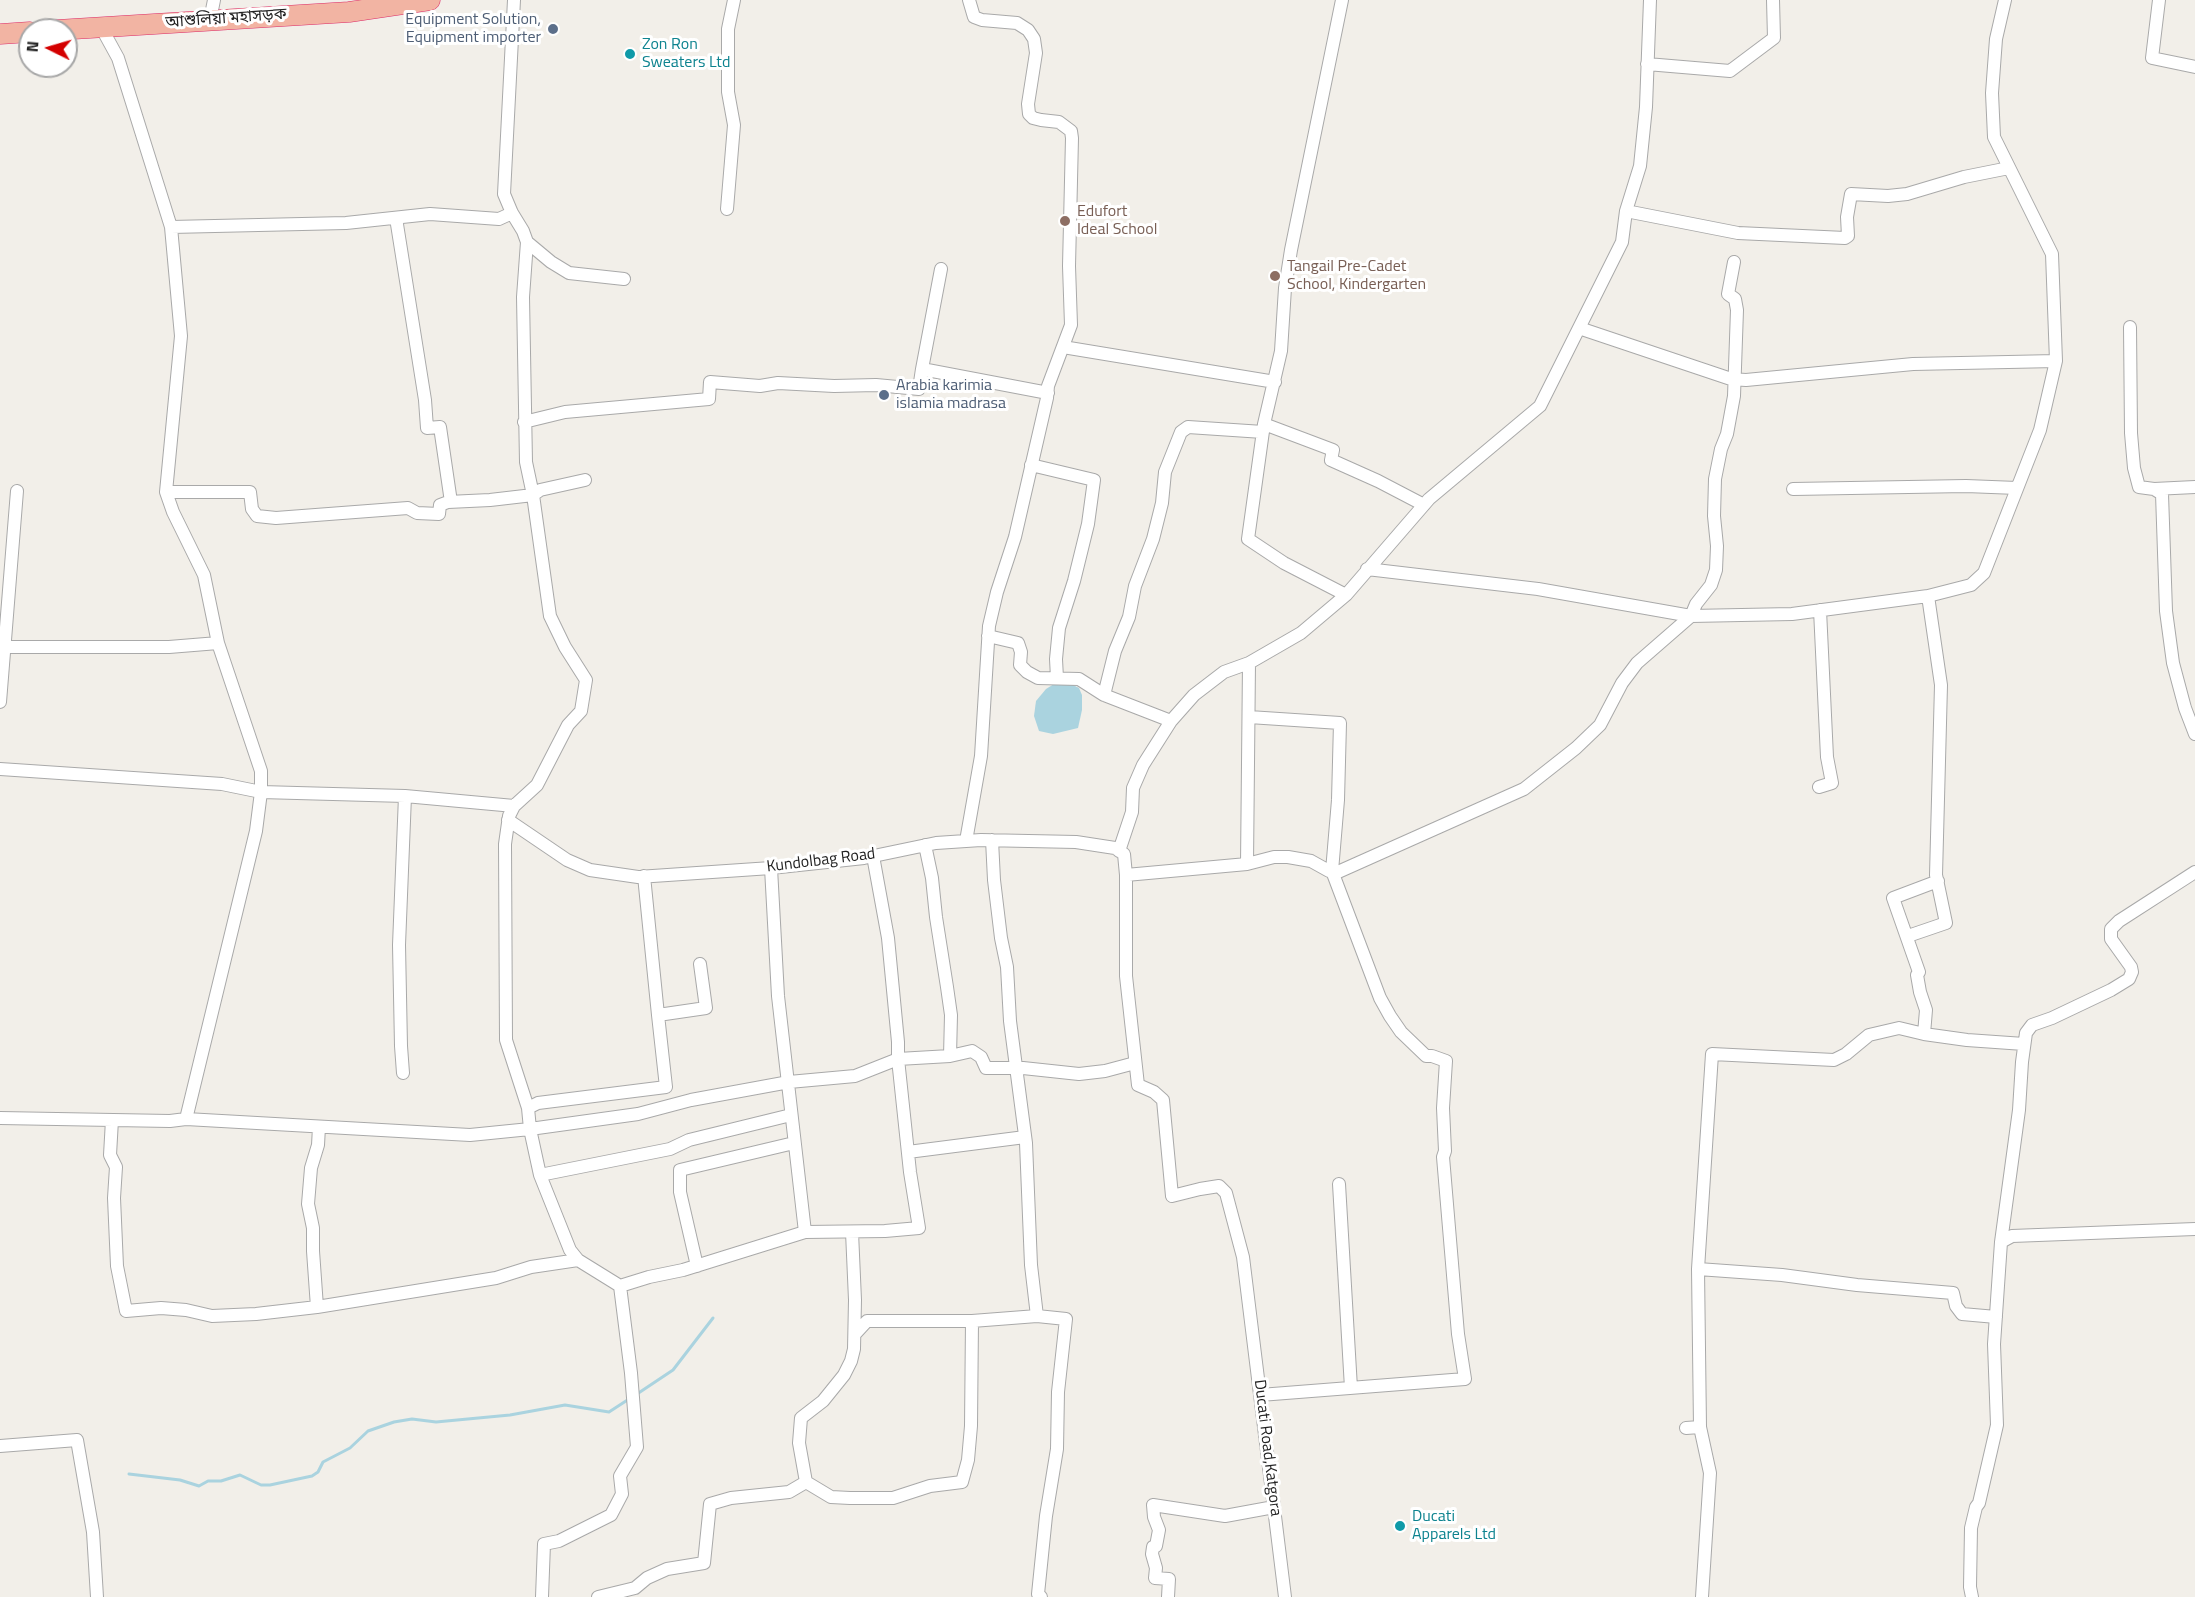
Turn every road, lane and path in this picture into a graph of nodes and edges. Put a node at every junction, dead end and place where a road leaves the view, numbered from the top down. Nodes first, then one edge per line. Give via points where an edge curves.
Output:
1 (214, 0) edge
2 (430, 0) edge
3 (514, 0) edge
4 (734, 0) edge
5 (969, 0) edge
6 (1342, 0) edge
7 (1650, 0) edge
8 (1773, 0) edge
9 (2005, 0) edge
10 (2159, 0) edge
11 (210, 20) junction
12 (101, 27) junction
13 (78, 29) edge
14 (18, 33) edge
15 (0, 34) edge
16 (1647, 64) junction
17 (2195, 67) edge
18 (2009, 168) junction
19 (727, 209) dead end
20 (1626, 211) junction
21 (512, 213) junction
22 (396, 218) junction
23 (171, 227) junction
24 (527, 242) junction
25 (1734, 262) dead end
26 (941, 268) dead end
27 (624, 279) dead end
28 (2130, 327) dead end
29 (1579, 328) junction
30 (1063, 347) junction
31 (2056, 361) junction
32 (922, 369) junction
33 (1734, 380) junction
34 (1275, 382) junction
35 (1048, 393) junction
36 (524, 422) junction
37 (1264, 428) junction
38 (1031, 465) junction
39 (585, 480) dead end
40 (2195, 487) edge
41 (2017, 488) junction
42 (1793, 489) dead end
43 (2154, 489) junction
44 (17, 491) dead end
45 (166, 492) junction
46 (533, 495) junction
47 (451, 502) junction
48 (1424, 505) junction
49 (1367, 569) junction
50 (1346, 595) junction
51 (1928, 596) junction
52 (1820, 610) junction
53 (1691, 616) junction
54 (988, 636) junction
55 (218, 643) junction
56 (4, 647) junction
57 (1250, 663) junction
58 (1057, 678) junction
59 (1104, 695) junction
60 (0, 702) edge
61 (1249, 717) junction
62 (1171, 721) junction
63 (2195, 734) edge
64 (0, 770) edge
65 (1819, 787) dead end
66 (261, 792) junction
67 (405, 796) junction
68 (514, 806) junction
69 (508, 820) junction
70 (992, 840) junction
71 (966, 841) junction
72 (925, 845) junction
73 (1119, 851) junction
74 (873, 856) junction
75 (1247, 864) junction
76 (771, 868) junction
77 (1332, 872) junction
78 (2195, 872) edge
79 (1126, 875) junction
80 (644, 876) junction
81 (1938, 881) junction
82 (1908, 936) junction
83 (700, 964) dead end
84 (658, 1016) junction
85 (1924, 1034) junction
86 (2024, 1044) junction
87 (950, 1056) junction
88 (898, 1059) junction
89 (1136, 1063) junction
90 (1017, 1068) junction
91 (403, 1073) dead end
92 (789, 1082) junction
93 (528, 1108) junction
94 (791, 1115) junction
95 (0, 1118) edge
96 (186, 1119) junction
97 (112, 1120) junction
98 (319, 1126) junction
99 (530, 1129) junction
100 (1025, 1137) junction
101 (794, 1143) junction
102 (908, 1152) junction
103 (540, 1175) junction
104 (1338, 1184) dead end
105 (2195, 1229) edge
106 (805, 1232) junction
107 (852, 1232) junction
108 (2001, 1242) junction
109 (578, 1260) junction
110 (697, 1266) junction
111 (1698, 1269) junction
112 (620, 1286) junction
113 (317, 1307) junction
114 (1037, 1316) junction
115 (1996, 1317) junction
116 (972, 1321) junction
117 (855, 1334) junction
118 (1351, 1388) junction
119 (1260, 1395) junction
120 (1700, 1427) junction
121 (1686, 1428) dead end
122 (0, 1446) edge
123 (806, 1482) junction
124 (1274, 1507) junction
125 (635, 1593) edge
126 (1039, 1596) edge
127 (97, 1597) edge
128 (542, 1597) edge
129 (598, 1597) edge
130 (1168, 1597) edge
131 (1285, 1597) edge
132 (1702, 1597) edge
133 (1972, 1597) edge

1 - 11 street
2 - 11 highway, আশুলিয়া মহাসড়ক via 349,12
3 - 21 street via 504,194
4 - 19 street via 728,29 728,92 734,125
5 - 30 street via 974,17 1017,23 1028,30 1036,53 1029,114 1059,122 1071,131 1072,315
6 - 34 street via 1291,250
7 - 16 street
8 - 16 street via 1774,38 1731,71
9 - 18 street via 1996,39 1992,93 1994,137
10 - 17 street via 2152,58
11 - 12 highway, আশুলিয়া মহাসড়ক
12 - 13 highway, আশুলিয়া মহাসড়ক
12 - 23 street via 118,58
14 - 15 highway
16 - 20 street via 1640,166
18 - 20 street via 1907,194 1851,194 1845,238 1738,233
18 - 31 street via 2052,254
20 - 29 street via 1622,242
21 - 22 street via 499,219 430,214
21 - 24 street
22 - 23 street
22 - 47 street via 427,429 440,428
23 - 45 street via 181,336
24 - 27 street via 569,273
24 - 36 street via 523,297
25 - 33 street via 1728,294 1735,299 1737,310
26 - 32 street
28 - 43 street via 2134,468 2139,487
29 - 33 street
29 - 48 street via 1539,406
30 - 34 street
30 - 35 street
31 - 33 street via 1913,364
31 - 41 street via 2040,430
32 - 35 street
32 - 36 street via 919,389 710,382 709,399 565,412
33 - 53 street via 1728,434 1715,479 1716,570 1712,585
34 - 37 street
35 - 38 street
36 - 46 street
37 - 48 street via 1333,450 1331,460
37 - 50 street via 1248,539
37 - 59 street via 1188,427 1181,432 1165,472 1153,539
38 - 54 street
38 - 58 street via 1094,480 1088,524 1059,628
39 - 46 street
40 - 43 street
41 - 42 street
41 - 51 street via 1984,573 1971,585
43 - 63 street via 2162,494 2166,611 2173,663
44 - 56 street
45 - 47 street via 250,492 257,516 276,518 408,508 417,513 440,514 440,505
45 - 55 street via 204,575
46 - 47 street
46 - 68 street via 550,616 586,680 581,711 567,725 537,784
48 - 49 street
49 - 50 street
49 - 53 street via 1538,589
50 - 57 street via 1300,633
51 - 52 street
51 - 81 street via 1941,685
52 - 53 street
52 - 65 street via 1827,757 1832,783
53 - 77 street via 1637,663 1600,726 1524,789
54 - 58 street via 1018,643 1022,652 1020,665 1026,672 1038,678
54 - 71 street via 981,756
55 - 56 street
55 - 66 street via 261,771
56 - 60 street
57 - 61 street
57 - 62 street via 1224,672 1194,695
58 - 59 street via 1079,679
59 - 62 street
61 - 75 street
61 - 77 street via 1340,723
62 - 73 street via 1133,788 1132,812
64 - 66 street via 222,784
66 - 67 street
66 - 96 street via 256,831
67 - 68 street
67 - 91 street via 399,945
68 - 69 street
69 - 80 street, Kundolbag Road via 567,860 590,870
69 - 93 street via 506,1040
70 - 71 street, Kundolbag Road
70 - 73 street, Kundolbag Road via 1076,842
70 - 90 street
71 - 72 street, Kundolbag Road
72 - 74 street, Kundolbag Road
72 - 87 street via 951,1015
73 - 79 street via 1124,854
74 - 76 street, Kundolbag Road
74 - 88 street via 888,938
75 - 77 street via 1288,857 1311,861
75 - 79 street
76 - 80 street, Kundolbag Road
76 - 92 street via 778,996
77 - 118 street via 1390,1016 1426,1056 1446,1061 1443,1157 1465,1380
78 - 86 street via 2111,929 2111,939 2132,972 2128,979 2032,1025
79 - 89 street via 1126,976
80 - 84 street
81 - 82 street via 1946,923
81 - 82 street via 1893,898
82 - 85 street via 1926,1010
83 - 84 street via 706,1008
84 - 93 street via 666,1087 538,1103
85 - 86 street
85 - 111 street via 1899,1028 1869,1035 1834,1060 1712,1054
86 - 108 street
87 - 88 street
87 - 90 street via 972,1051 981,1057 986,1068
88 - 92 street via 855,1076
88 - 102 street
89 - 90 street via 1079,1074
89 - 119 street, Ducati Road,Katgora via 1138,1085 1163,1100 1172,1197 1219,1186 1226,1193 1243,1257
90 - 100 street
92 - 94 street
92 - 99 street via 638,1114
93 - 99 street
94 - 101 street
94 - 103 street via 689,1140 670,1149
95 - 97 street
96 - 97 street
96 - 98 street
97 - 113 street via 110,1155 116,1167 117,1266 126,1311 161,1308 212,1316
98 - 99 street via 470,1135
98 - 113 street via 308,1204
99 - 103 street
100 - 102 street
100 - 114 street
101 - 106 street
101 - 110 street via 680,1170 680,1192
102 - 107 street via 919,1228
103 - 109 street via 570,1250
104 - 118 street
105 - 108 street via 2012,1236
106 - 107 street
106 - 110 street
107 - 117 street
108 - 115 street
109 - 112 street
109 - 113 street via 531,1267 496,1278
110 - 112 street
111 - 115 street via 1953,1293 1962,1314
111 - 120 street
112 - 128 street via 637,1447 620,1476 622,1494 611,1515 559,1541 544,1544
114 - 116 street
114 - 126 street via 1066,1319 1057,1449
115 - 133 street via 1997,1425 1971,1528
116 - 117 street via 867,1321
116 - 123 street via 971,1426 962,1482 930,1486 893,1498 831,1497
117 - 123 street via 851,1361 844,1375 823,1401 801,1418
118 - 119 street
119 - 124 street, Ducati Road,Katgora
120 - 121 street
120 - 132 street via 1710,1473
122 - 127 street via 77,1440 93,1532
123 - 125 street via 789,1492 710,1504 704,1563 667,1569 647,1578
124 - 130 street via 1225,1516 1153,1505 1159,1530 1152,1554 1155,1578 1169,1579
124 - 131 street, Ducati Road,Katgora
125 - 129 street

